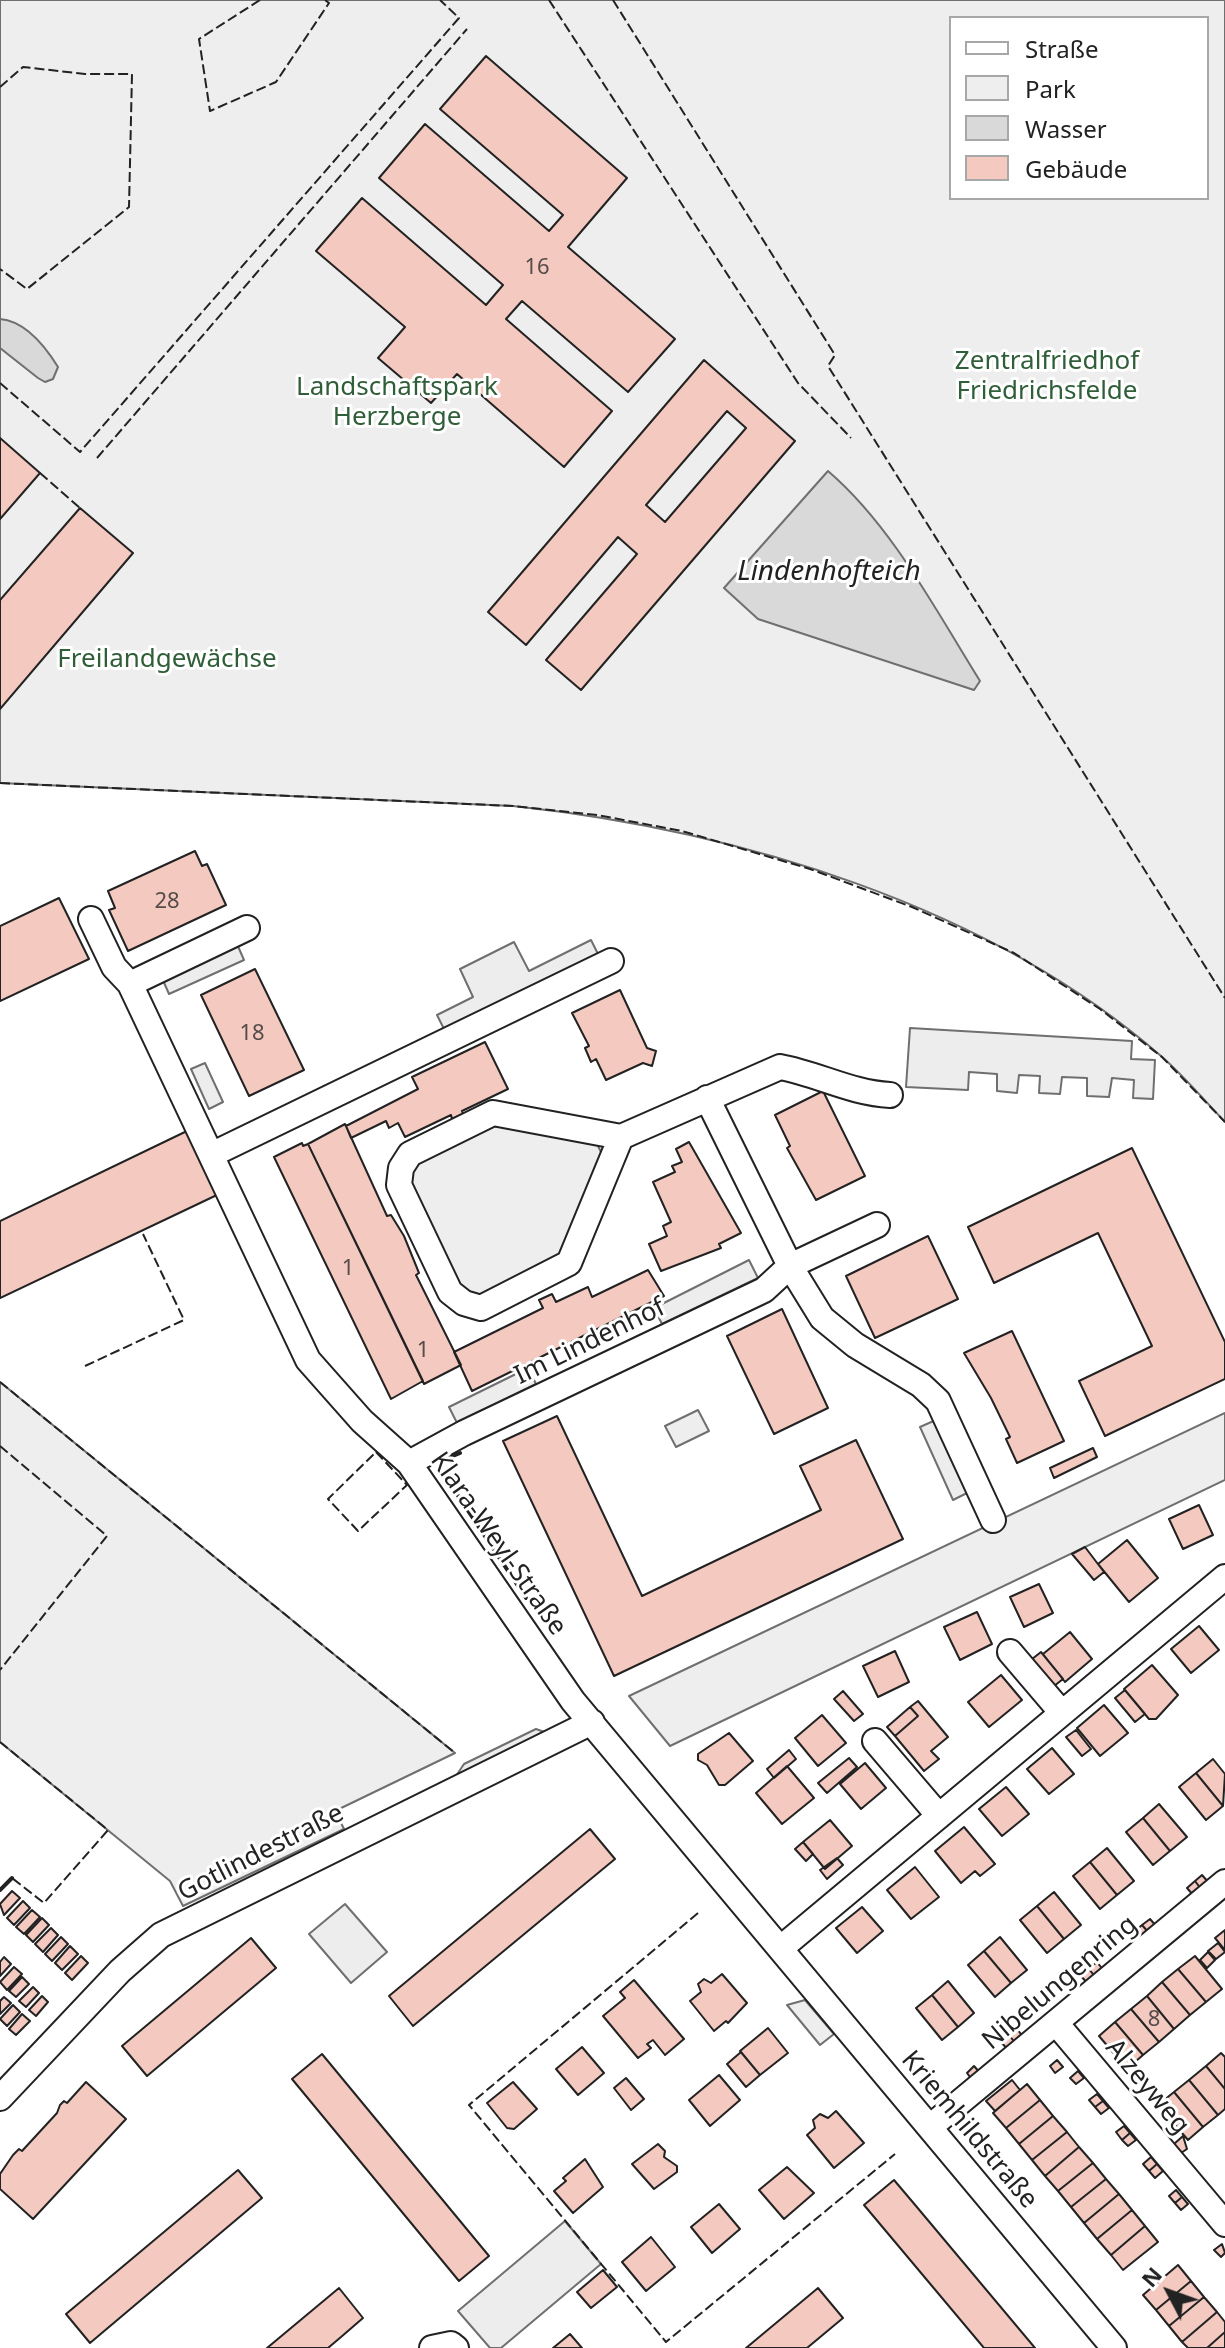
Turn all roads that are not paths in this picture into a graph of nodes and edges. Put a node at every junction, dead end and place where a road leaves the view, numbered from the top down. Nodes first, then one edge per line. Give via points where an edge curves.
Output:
1 (91, 919) dead end
2 (247, 928) dead end
3 (611, 961) dead end
4 (130, 984) junction
5 (890, 1095) dead end
6 (707, 1098) junction
7 (621, 1137) junction
8 (213, 1154) junction
9 (877, 1225) dead end
10 (790, 1266) junction
11 (409, 1463) junction
12 (993, 1520) dead end
13 (1225, 1577) edge
14 (1010, 1652) dead end
15 (1062, 1713) junction
16 (592, 1722) junction
17 (875, 1741) dead end
18 (939, 1816) junction
19 (1225, 1882) edge
20 (781, 1948) junction
21 (1056, 2023) junction
22 (0, 2098) edge
23 (930, 2127) junction
24 (1220, 2208) edge
25 (1114, 2348) edge

1 - 4 street, Klara-Weyl-Straße via 114,967
2 - 4 street
3 - 8 street
4 - 8 street, Klara-Weyl-Straße
5 - 6 street via 780,1067
6 - 7 street
6 - 10 street
7 - 7 street via 493,1113 410,1154 399,1185 450,1292 481,1308 569,1263
8 - 11 street, Klara-Weyl-Straße via 308,1360 362,1421
9 - 10 street, Im Lindenhof
10 - 11 street, Im Lindenhof via 764,1290
10 - 12 street via 822,1318 938,1401
11 - 16 street, Klara-Weyl-Straße
13 - 15 street
14 - 15 street
15 - 18 street
16 - 20 street, Kriemhildstraße
16 - 22 street, Gotlindestraße via 161,1935
17 - 18 street
18 - 20 street
19 - 21 street, Nibelungenring
20 - 23 street, Kriemhildstraße
21 - 23 street, Nibelungenring
21 - 24 street, Alzeyweg
23 - 25 street, Kriemhildstraße

